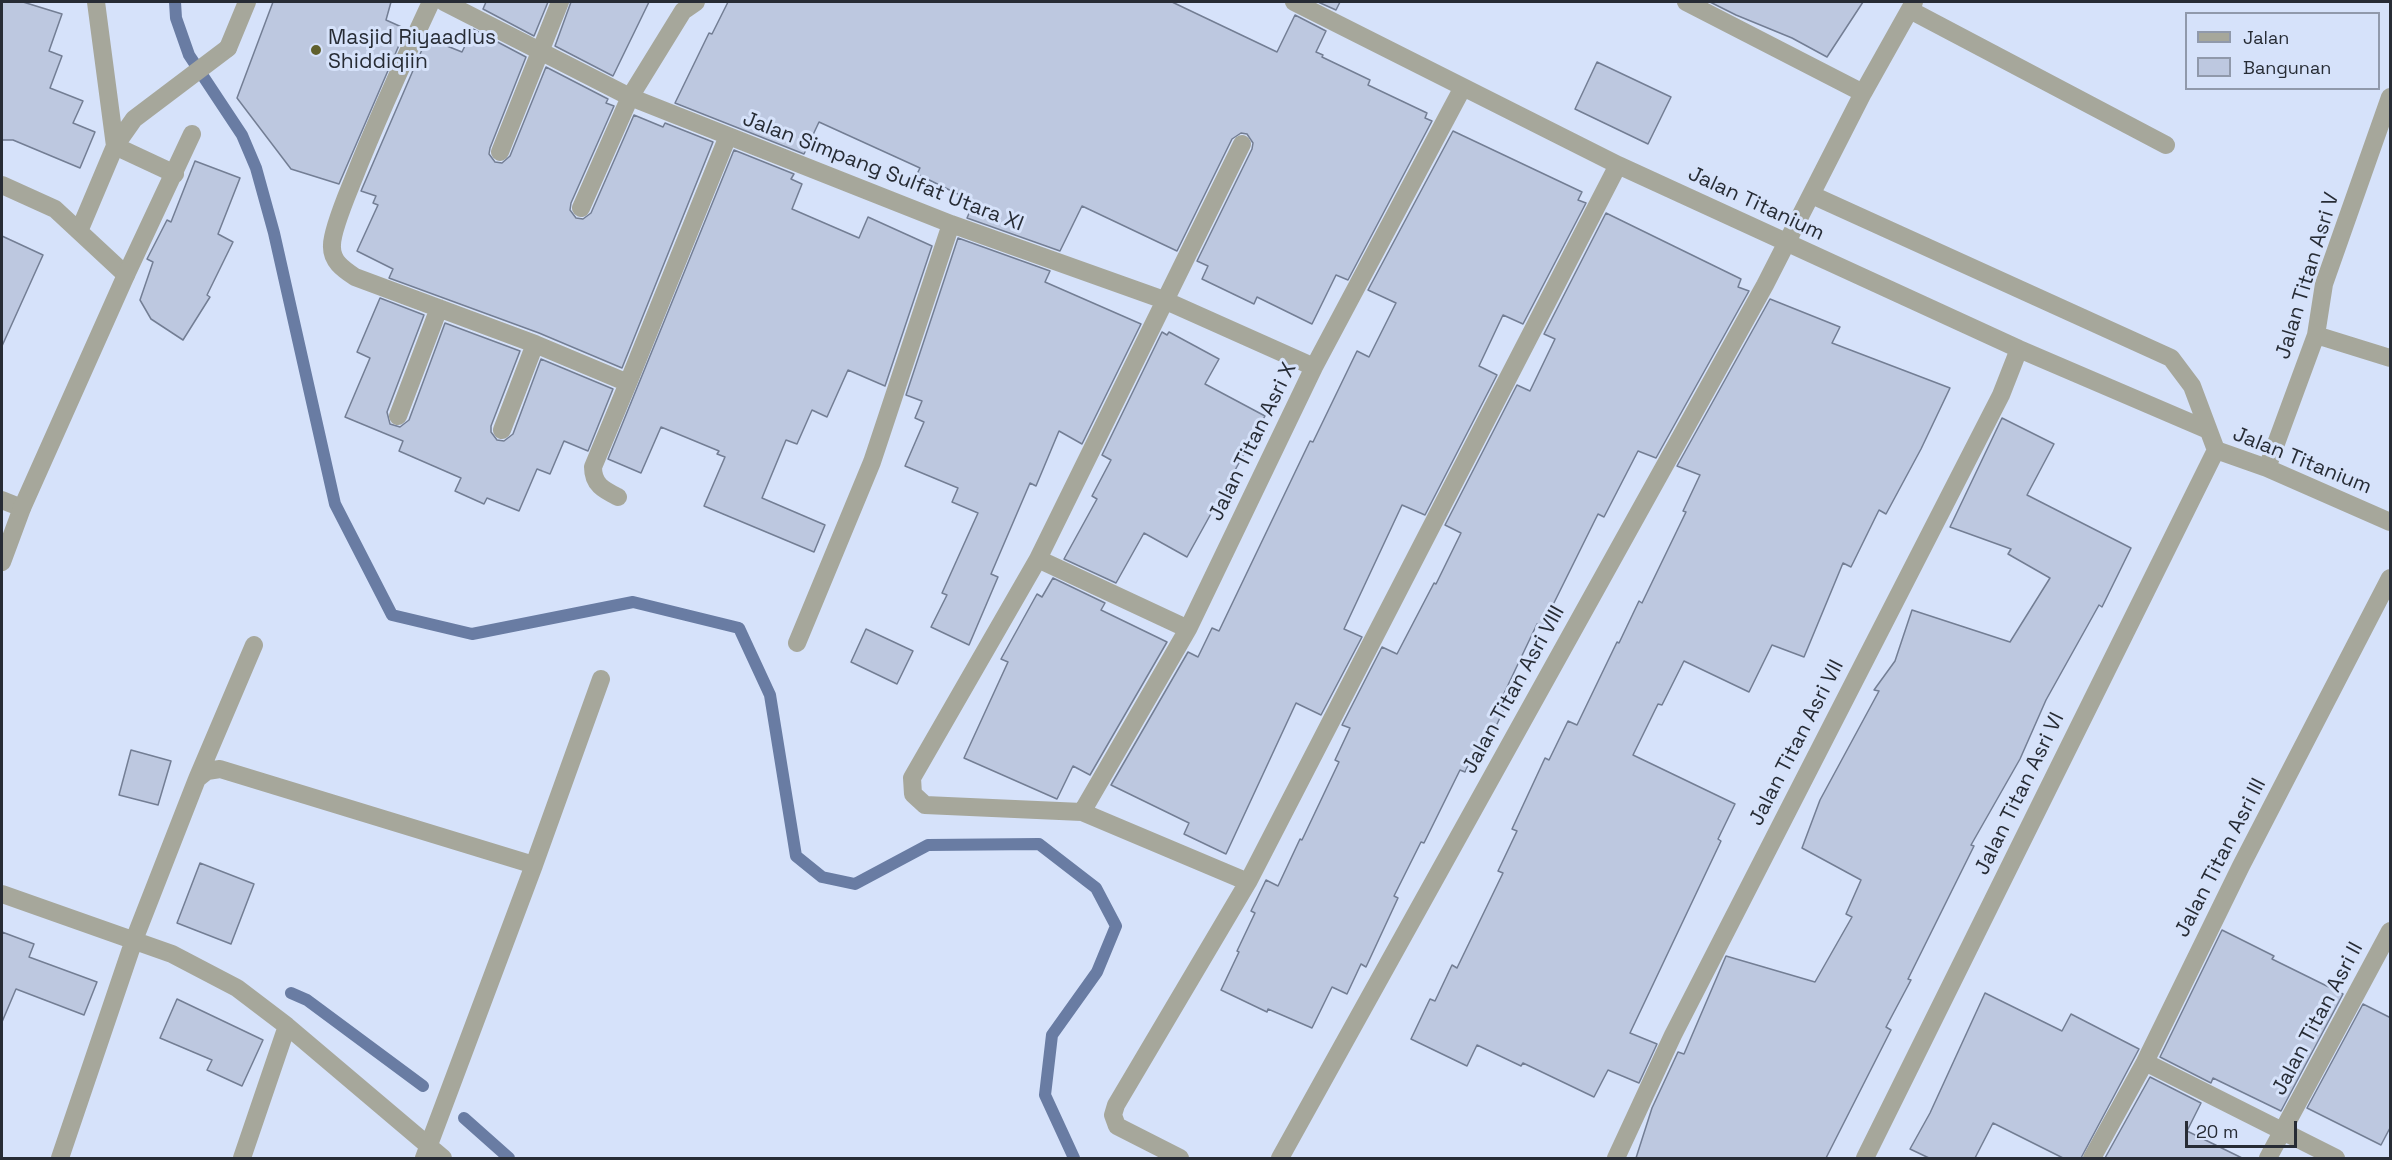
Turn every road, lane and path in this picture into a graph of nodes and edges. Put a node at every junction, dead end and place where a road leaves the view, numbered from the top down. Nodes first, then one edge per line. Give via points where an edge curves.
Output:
1 (96, 2) edge
2 (247, 2) edge
3 (431, 2) edge
4 (444, 2) edge
5 (560, 2) edge
6 (696, 2) edge
7 (1294, 2) edge
8 (1686, 2) edge
9 (1912, 6) edge
10 (539, 50) junction
11 (1462, 88) junction
12 (1863, 93) junction
13 (2391, 97) edge
14 (630, 98) junction
15 (192, 134) dead end
16 (728, 136) junction
17 (1242, 144) dead end
18 (2166, 145) dead end
19 (115, 146) junction
20 (500, 152) dead end
21 (1618, 165) junction
22 (175, 174) junction
23 (2, 185) edge
24 (1812, 195) junction
25 (581, 208) dead end
26 (951, 224) junction
27 (80, 230) junction
28 (1786, 242) junction
29 (126, 275) junction
30 (1164, 300) junction
31 (439, 308) junction
32 (2316, 335) junction
33 (535, 344) junction
34 (2019, 349) junction
35 (2391, 358) edge
36 (1314, 367) junction
37 (628, 383) junction
38 (398, 416) dead end
39 (502, 430) dead end
40 (2208, 430) junction
41 (2216, 450) junction
42 (2267, 468) junction
43 (618, 497) dead end
44 (2, 500) edge
45 (22, 508) junction
46 (2391, 522) edge
47 (1038, 559) junction
48 (2, 562) edge
49 (2391, 578) edge
50 (1188, 629) junction
51 (797, 643) dead end
52 (254, 645) dead end
53 (601, 679) dead end
54 (197, 779) junction
55 (1082, 813) junction
56 (534, 865) junction
57 (1248, 882) junction
58 (2, 894) edge
59 (2391, 932) edge
60 (134, 940) junction
61 (287, 1026) junction
62 (2145, 1062) junction
63 (2283, 1132) junction
64 (426, 1151) edge
65 (60, 1158) edge
66 (242, 1158) edge
67 (443, 1158) edge
68 (1180, 1158) edge
69 (1280, 1158) edge
70 (1616, 1158) edge
71 (1865, 1158) edge
72 (2092, 1158) edge
73 (2268, 1158) edge
74 (2336, 1158) edge

1 - 19 street
2 - 19 street via 228,48 134,119
3 - 31 street via 381,109 332,244 334,257 355,277
4 - 10 street, Jalan Simpang Sulfat Utara XI
5 - 10 street
6 - 14 street via 683,11
7 - 11 street, Jalan Titanium
8 - 12 street
9 - 12 street, Jalan Titan Asri VIII
9 - 18 street
10 - 14 street, Jalan Simpang Sulfat Utara XI
10 - 20 street
11 - 21 street, Jalan Titanium
11 - 36 street, Jalan Titan Asri X
12 - 24 street, Jalan Titan Asri VIII
13 - 32 street, Jalan Titan Asri V via 2324,284
14 - 16 street, Jalan Simpang Sulfat Utara XI
14 - 25 street
15 - 22 street
16 - 26 street, Jalan Simpang Sulfat Utara XI
16 - 37 street
17 - 30 street
19 - 22 street
19 - 27 street
21 - 28 street, Jalan Titanium
21 - 57 street
22 - 29 street
23 - 27 street via 56,209
24 - 28 street, Jalan Titan Asri VIII
24 - 40 street, Jalan Titanium via 2171,358 2192,386
26 - 30 street, Jalan Simpang Sulfat Utara XI
26 - 51 street via 872,462
27 - 29 street
28 - 34 street, Jalan Titanium
28 - 69 street, Jalan Titan Asri VIII
29 - 45 street
30 - 36 street, Jalan Simpang Sulfat Utara XI
30 - 47 street
31 - 33 street
31 - 38 street
32 - 35 street
32 - 42 street, Jalan Titan Asri V
33 - 37 street
33 - 39 street
34 - 40 street, Jalan Titanium
34 - 70 street, Jalan Titan Asri VII via 2001,395 1673,1035
36 - 50 street, Jalan Titan Asri X
37 - 43 street via 593,467 596,483
40 - 41 street, Jalan Titanium
41 - 42 street, Jalan Titanium
41 - 71 street, Jalan Titan Asri VI
42 - 46 street, Jalan Titanium
44 - 45 street
45 - 48 street
47 - 50 street
47 - 55 street via 912,778 914,794 926,805
49 - 62 street, Jalan Titan Asri III via 2241,866
50 - 55 street, Jalan Titan Asri X
52 - 54 street
53 - 56 street
54 - 56 street via 207,771 220,769
54 - 60 street
55 - 57 street
56 - 64 street
57 - 68 street via 1113,1115 1117,1126
58 - 60 street
59 - 63 street, Jalan Titan Asri II
60 - 61 street via 172,954 237,988
60 - 65 street
61 - 64 street
61 - 66 street
62 - 63 street
62 - 72 street, Jalan Titan Asri III
63 - 73 street, Jalan Titan Asri II
63 - 74 street
64 - 67 street

